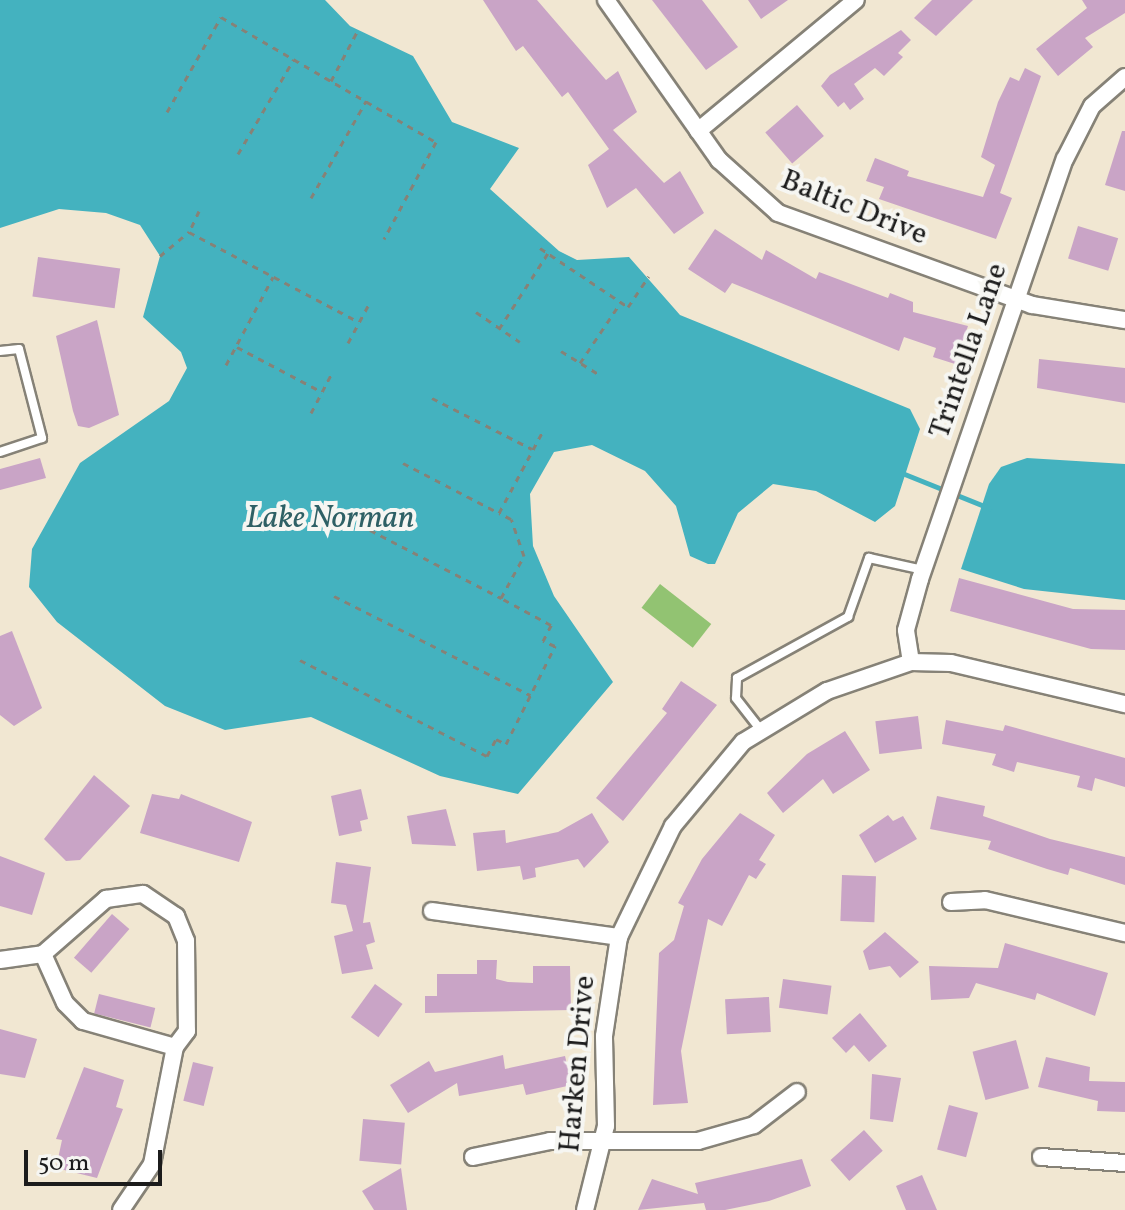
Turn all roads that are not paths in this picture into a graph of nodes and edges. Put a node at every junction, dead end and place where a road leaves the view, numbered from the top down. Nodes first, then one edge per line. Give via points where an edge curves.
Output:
1 (606, 0) edge
2 (856, 0) edge
3 (1125, 77) edge
4 (698, 131) junction
5 (1018, 299) junction
6 (1125, 320) edge
7 (0, 351) edge
8 (0, 452) edge
9 (923, 570) junction
10 (911, 662) junction
11 (1125, 704) edge
12 (760, 729) junction
13 (951, 902) dead end
14 (432, 911) dead end
15 (1125, 933) edge
16 (619, 937) junction
17 (43, 954) junction
18 (0, 960) edge
19 (175, 1047) junction
20 (797, 1092) dead end
21 (604, 1139) junction
22 (473, 1157) dead end
23 (1041, 1157) dead end
24 (1125, 1163) edge
25 (121, 1210) edge
26 (585, 1210) edge

1 - 4 street, Baltic Drive
2 - 4 street
3 - 5 street, Trintella Lane via 1092,106 1073,136
4 - 5 street, Baltic Drive via 740,184 778,213
5 - 6 street, Baltic Drive via 1069,315
5 - 9 street, Trintella Lane
7 - 8 lane via 19,349 42,438
9 - 10 street, Trintella Lane via 906,630
9 - 12 lane via 869,558 848,617 737,678 736,698
10 - 11 street, Harken Drive via 951,663
10 - 12 street, Harken Drive via 827,691
12 - 16 street, Harken Drive via 673,826
13 - 15 street via 985,900
14 - 16 street
16 - 21 street, Harken Drive via 607,1001
17 - 18 street
17 - 19 street via 65,1003 83,1021
17 - 19 street via 106,899 129,893 157,899 176,916 188,954 187,1031
19 - 25 street via 152,1164
20 - 21 street via 754,1125 698,1141
21 - 22 street via 550,1141
21 - 26 street, Harken Drive
23 - 24 street

